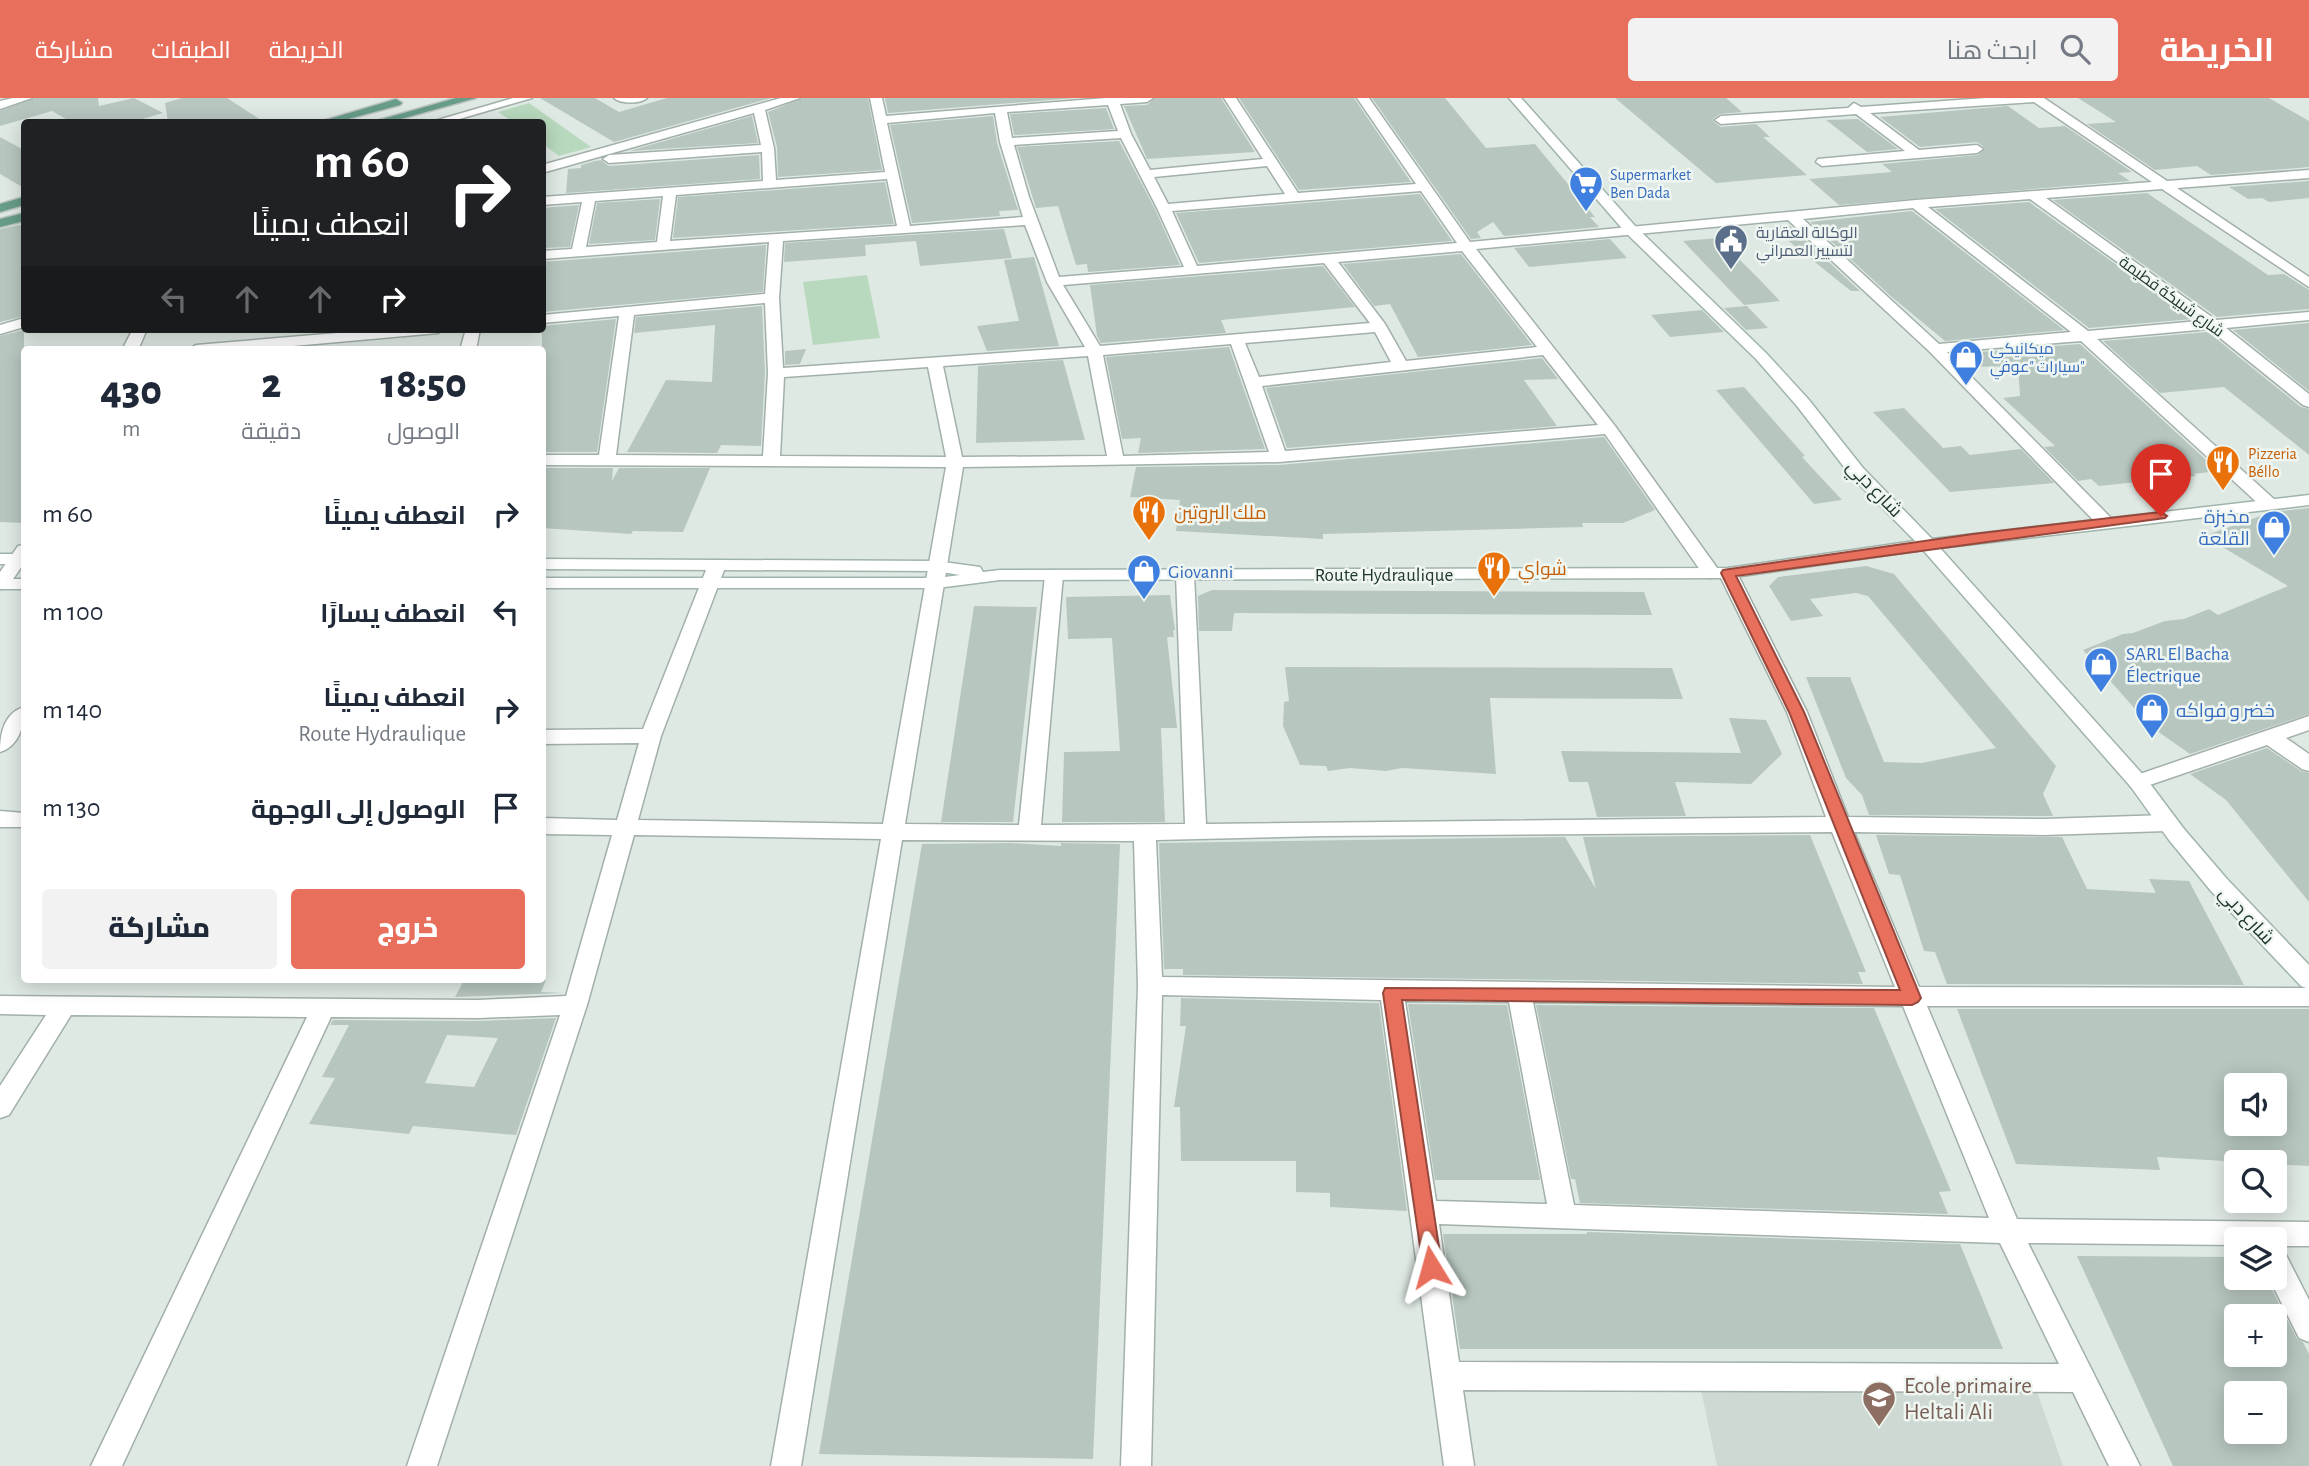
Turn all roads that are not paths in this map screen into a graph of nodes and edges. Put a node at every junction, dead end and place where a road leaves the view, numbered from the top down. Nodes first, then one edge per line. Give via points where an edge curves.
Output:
1 (26, 98) edge
2 (415, 98) edge
3 (470, 98) edge
4 (526, 98) edge
5 (620, 98) edge
6 (642, 98) edge
7 (794, 98) edge
8 (876, 98) edge
9 (1147, 98) edge
10 (1230, 98) edge
11 (1363, 98) edge
12 (1515, 98) edge
13 (1844, 98) edge
14 (2036, 98) edge
15 (1113, 101) junction
16 (0, 105) edge
17 (758, 107) junction
18 (1000, 109) junction
19 (1857, 110) junction
20 (336, 119) edge
21 (390, 119) edge
22 (448, 119) edge
23 (880, 120) junction
24 (1721, 120) dead end
25 (1125, 134) junction
26 (1006, 142) junction
27 (768, 148) junction
28 (1977, 149) dead end
29 (1916, 154) junction
30 (566, 162) junction
31 (1272, 162) junction
32 (1822, 162) dead end
33 (546, 168) edge
34 (1148, 174) junction
35 (2309, 174) edge
36 (893, 175) junction
37 (771, 183) junction
38 (2163, 185) junction
39 (1424, 187) junction
40 (670, 191) junction
41 (2033, 195) junction
42 (590, 196) junction
43 (1294, 198) junction
44 (546, 201) edge
45 (21, 202) edge
46 (1916, 204) junction
47 (0, 208) edge
48 (1164, 208) junction
49 (1792, 216) junction
50 (21, 218) edge
51 (1029, 221) junction
52 (0, 223) edge
53 (904, 230) junction
54 (1632, 230) junction
55 (776, 237) junction
56 (663, 246) junction
57 (1466, 246) junction
58 (578, 253) junction
59 (546, 255) edge
60 (1328, 259) junction
61 (1192, 270) junction
62 (1054, 282) junction
63 (2309, 284) edge
64 (772, 298) junction
65 (627, 311) junction
66 (2309, 316) edge
67 (546, 319) edge
68 (21, 323) edge
69 (2212, 324) junction
70 (1380, 327) junction
71 (0, 330) edge
72 (387, 333) edge
73 (2085, 336) junction
74 (1236, 338) junction
75 (285, 341) edge
76 (236, 346) edge
77 (1935, 349) junction
78 (1549, 350) junction
79 (1095, 351) junction
80 (935, 362) junction
81 (1401, 366) junction
82 (776, 373) junction
83 (1253, 382) junction
84 (2309, 401) edge
85 (1609, 429) junction
86 (1279, 457) junction
87 (546, 460) edge
88 (1116, 460) junction
89 (607, 461) junction
90 (772, 461) junction
91 (955, 463) junction
92 (2307, 502) edge
93 (2269, 504) junction
94 (2105, 522) junction
95 (1928, 546) junction
96 (21, 556) edge
97 (21, 558) edge
98 (0, 559) edge
99 (546, 564) edge
100 (714, 573) junction
101 (1719, 573) junction
102 (1185, 574) junction
103 (937, 575) junction
104 (1054, 575) junction
105 (546, 583) edge
106 (0, 584) edge
107 (21, 584) edge
108 (21, 718) edge
109 (2309, 723) edge
110 (651, 736) junction
111 (546, 737) edge
112 (2270, 737) junction
113 (21, 742) edge
114 (1, 744) edge
115 (2309, 764) edge
116 (2138, 782) junction
117 (0, 819) edge
118 (21, 820) edge
119 (1840, 824) junction
120 (2166, 824) junction
121 (546, 826) edge
122 (625, 827) junction
123 (1196, 831) junction
124 (892, 832) junction
125 (1029, 832) junction
126 (1145, 833) junction
127 (2309, 980) edge
128 (1150, 986) junction
129 (1392, 993) junction
130 (1519, 993) junction
131 (2309, 997) edge
132 (1912, 998) junction
133 (575, 1005) junction
134 (0, 1006) edge
135 (64, 1006) junction
136 (323, 1008) junction
137 (0, 1108) edge
138 (1424, 1212) junction
139 (1563, 1217) junction
140 (2008, 1231) junction
141 (2309, 1234) edge
142 (2224, 1235) edge
143 (2287, 1235) edge
144 (2287, 1286) edge
145 (2309, 1329) edge
146 (1446, 1376) junction
147 (2081, 1378) junction
148 (106, 1466) edge
149 (422, 1466) edge
150 (786, 1466) edge
151 (1136, 1466) edge
152 (1459, 1466) edge
153 (2125, 1466) edge

1 - 16 street
2 - 20 main road
3 - 21 main road
4 - 22 street
5 - 6 street
7 - 17 street
8 - 23 street
9 - 15 street
10 - 31 street
11 - 39 street
12 - 54 street, شارع دبي
13 - 19 street
14 - 19 street
14 - 38 street
15 - 18 street
15 - 25 street
17 - 27 street
17 - 30 street
18 - 23 street
18 - 26 street
19 - 24 street
19 - 29 street
23 - 36 street
25 - 26 street
25 - 34 street
26 - 51 street
27 - 30 street
27 - 37 street
28 - 29 street
29 - 32 street
30 - 33 street
31 - 34 street
31 - 43 street
34 - 48 street
35 - 38 street
36 - 37 street
36 - 53 street
37 - 40 street
38 - 41 street
38 - 63 street
39 - 43 street
39 - 57 street
40 - 42 street
40 - 56 street
41 - 46 street
41 - 69 street, شارع شبيكة فطيمة
42 - 44 street
42 - 58 street
43 - 48 street
45 - 47 main road
46 - 49 street
46 - 73 street
48 - 61 street
49 - 54 street
49 - 77 street
50 - 52 main road
51 - 53 street
51 - 62 street
53 - 55 street
54 - 57 street
54 - 95 street, شارع دبي via 1761,356 1857,472
55 - 56 street
55 - 64 street
56 - 58 street
57 - 60 street
57 - 78 street
58 - 59 street
60 - 61 street
60 - 70 street
61 - 62 street
62 - 79 street
64 - 65 street
64 - 82 street
65 - 67 street
65 - 89 street
66 - 69 street
68 - 71 street
69 - 73 street
69 - 84 street, شارع شبيكة فطيمة
70 - 74 street
70 - 81 street
72 - 75 street
73 - 77 street
73 - 93 street
74 - 79 street
74 - 83 street
75 - 76 street
77 - 94 street
78 - 81 street
78 - 85 street
79 - 80 street
79 - 88 street
80 - 82 street
80 - 91 street
81 - 83 street
82 - 90 street
83 - 86 street
85 - 86 street
85 - 101 street
86 - 88 street
87 - 89 street
88 - 91 street
89 - 90 street
90 - 91 street
91 - 103 street
92 - 93 street, Route Hydraulique
93 - 94 street, Route Hydraulique
94 - 95 street, Route Hydraulique
95 - 101 street, Route Hydraulique
95 - 116 street, شارع دبي
96 - 98 street
97 - 106 street
99 - 100 street
100 - 103 street, Route Hydraulique
100 - 105 street
100 - 110 street
101 - 102 street, Route Hydraulique
101 - 119 street via 1797,712
102 - 104 street, Route Hydraulique
102 - 123 street
103 - 104 street, Route Hydraulique
103 - 124 street
104 - 125 street
106 - 107 street
108 - 114 street
109 - 112 street
110 - 111 street
110 - 122 street
112 - 115 street
112 - 116 street
113 - 114 street
116 - 120 street, شارع دبي
117 - 118 street
119 - 120 street via 2043,828
119 - 123 street
119 - 132 street
120 - 127 street, شارع دبي
121 - 122 street
122 - 124 street
122 - 133 street
123 - 126 street
124 - 125 street
124 - 150 street
125 - 126 street
126 - 128 street
128 - 129 street
128 - 151 street
129 - 130 street
129 - 138 street
130 - 132 street
130 - 139 street
131 - 132 street
132 - 140 street
133 - 136 street
133 - 149 street
134 - 135 street
135 - 136 street
135 - 137 street
136 - 148 street
138 - 139 street
138 - 146 street
139 - 140 street
140 - 142 street
140 - 147 street
141 - 143 street
144 - 145 street
146 - 147 street
146 - 152 street
147 - 153 street

